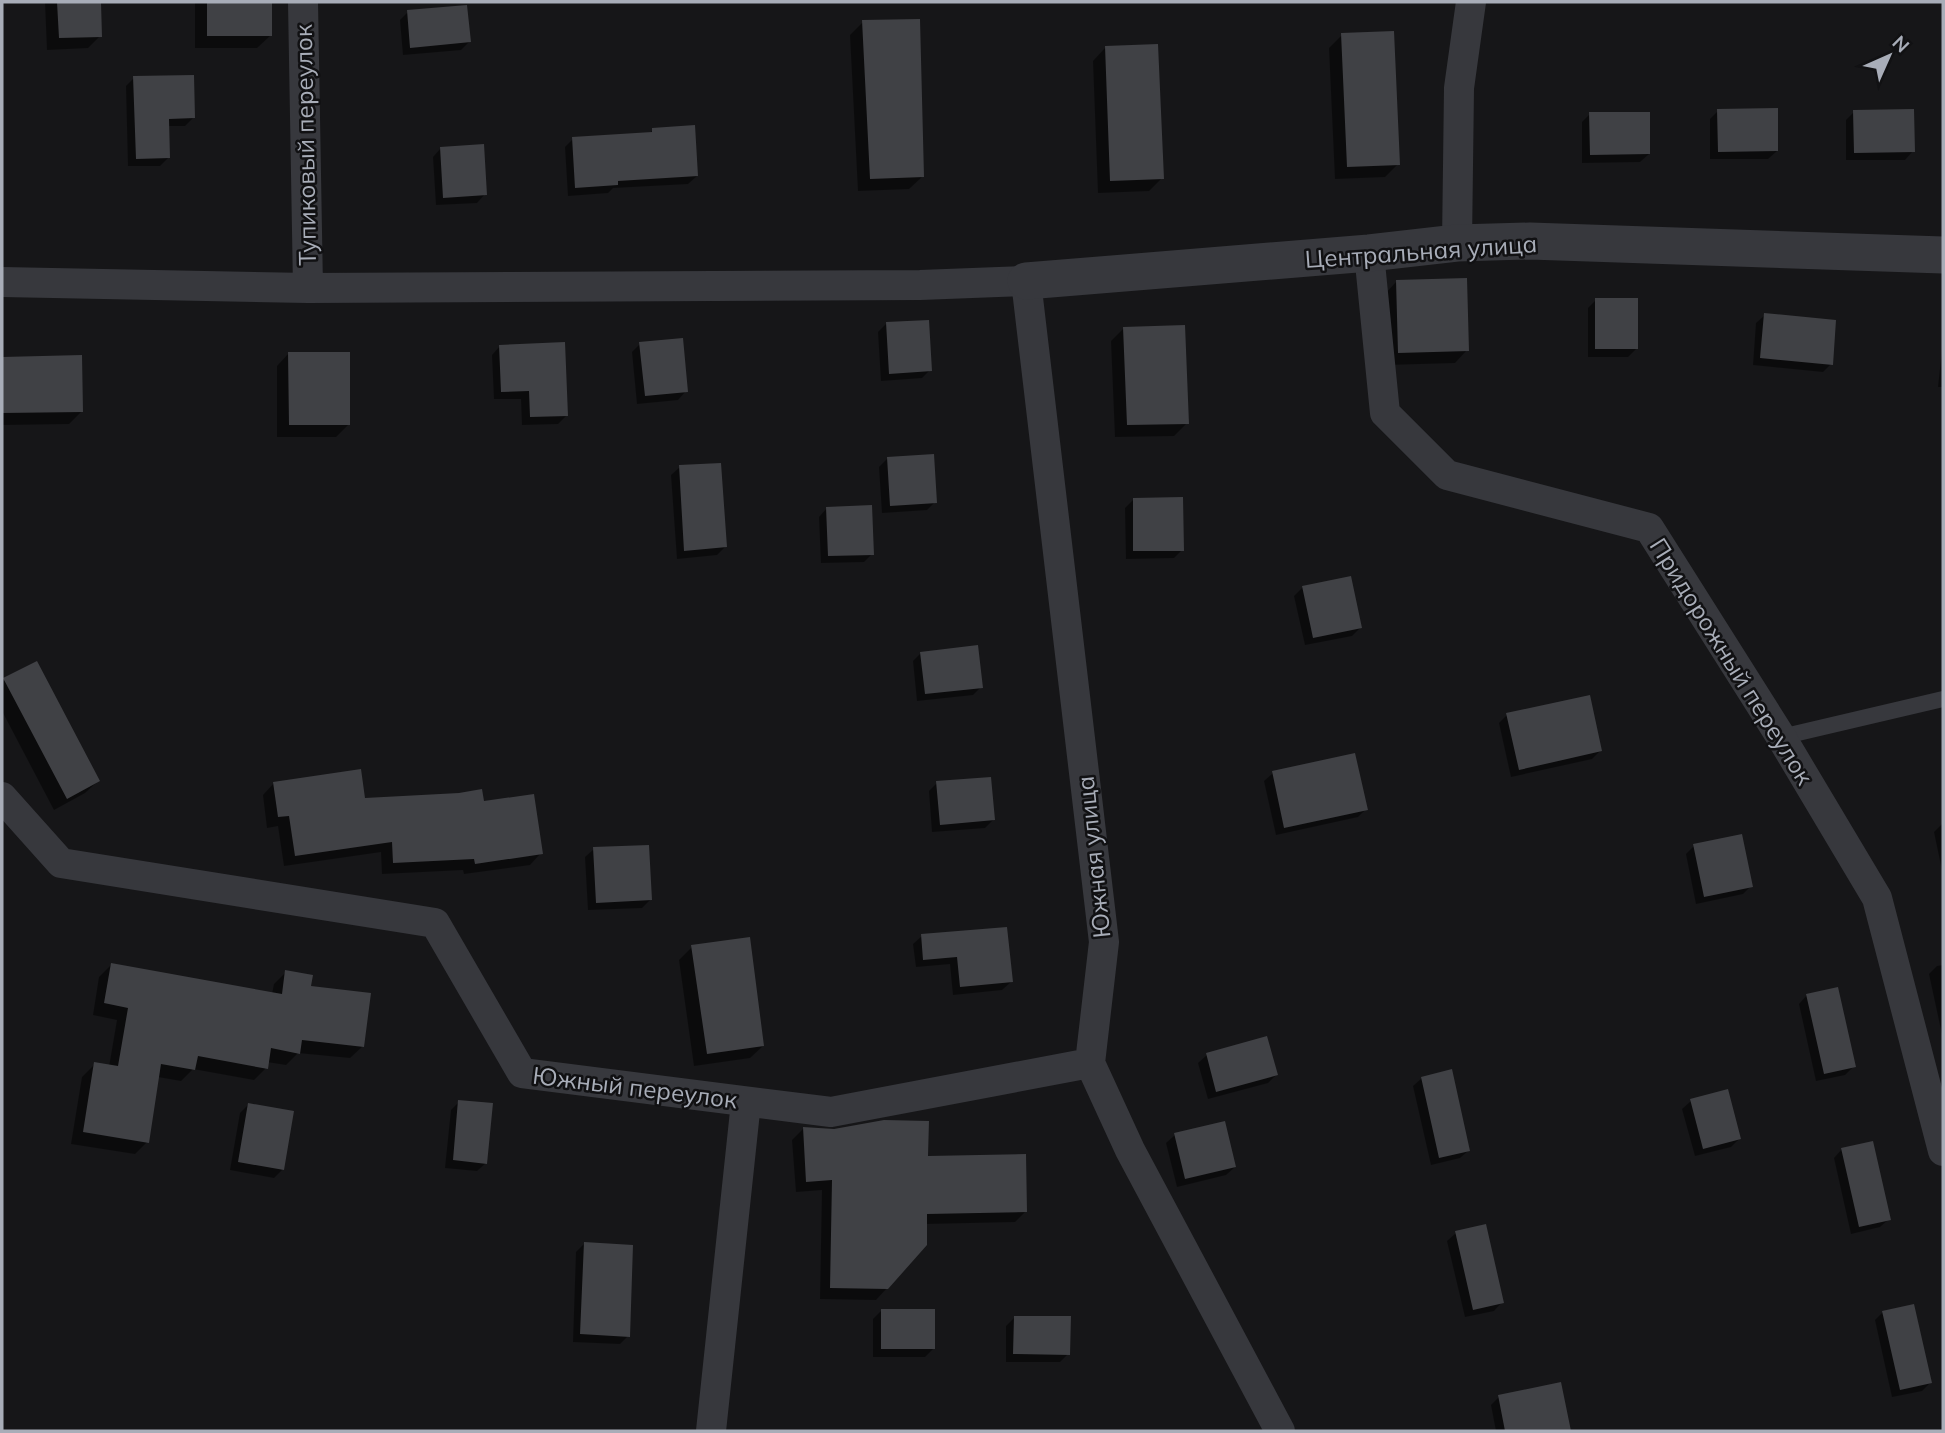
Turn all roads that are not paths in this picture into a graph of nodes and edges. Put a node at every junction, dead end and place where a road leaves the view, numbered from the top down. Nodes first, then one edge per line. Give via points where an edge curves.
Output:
1 (303, 2) edge
2 (1471, 2) edge
3 (1457, 243) junction
4 (1369, 253) junction
5 (1943, 255) edge
6 (1026, 281) junction
7 (2, 282) edge
8 (308, 288) junction
9 (1943, 699) edge
10 (1781, 737) junction
11 (2, 797) edge
12 (1090, 1063) junction
13 (746, 1101) junction
14 (1943, 1152) edge
15 (711, 1431) edge
16 (1280, 1431) edge

1 - 8 street, Тупиковый переулок
2 - 3 street via 1459,88
3 - 4 street, Центральная улица
3 - 5 street, Центральная улица
4 - 6 street, Центральная улица
4 - 10 street, Придорожный переулок via 1385,413 1447,475 1649,528
6 - 8 street
6 - 12 street, Южная улица via 1104,943
7 - 8 street
9 - 10 lane
10 - 14 street, Придорожный переулок via 1877,898
11 - 13 street, Южный переулок via 61,863 435,923 522,1073
12 - 13 street, Южный переулок via 831,1112
12 - 16 street via 1130,1150
13 - 15 street

